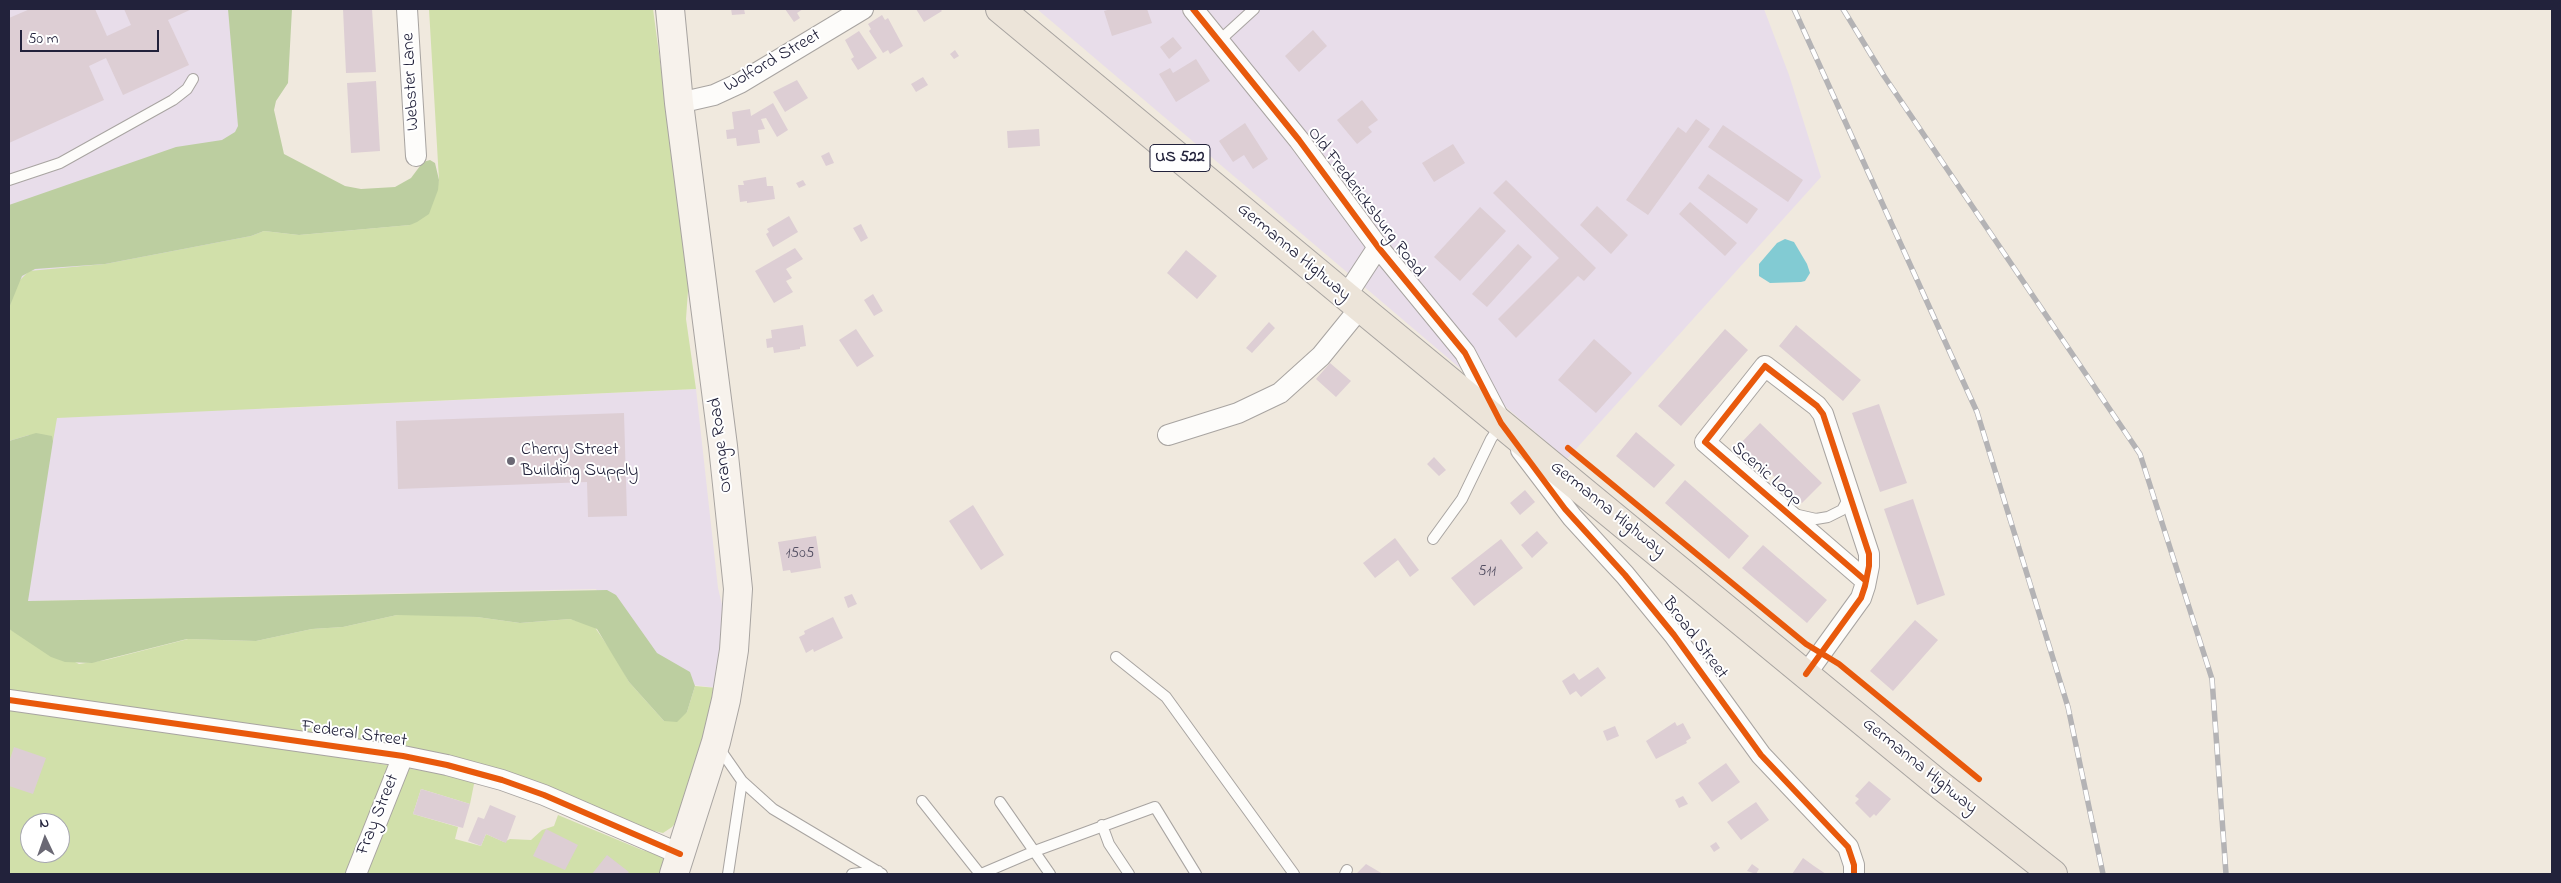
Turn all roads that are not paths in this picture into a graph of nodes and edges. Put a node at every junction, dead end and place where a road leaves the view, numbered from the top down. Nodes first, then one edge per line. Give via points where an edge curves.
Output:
1 (407, 9) edge
2 (670, 9) edge
3 (862, 9) edge
4 (1000, 9) edge
5 (1193, 9) edge
6 (1254, 9) edge
7 (1219, 41) junction
8 (194, 79) dead end
9 (679, 103) junction
10 (416, 156) dead end
11 (9, 180) edge
12 (1378, 247) junction
13 (1353, 302) junction
14 (1501, 423) junction
15 (1168, 435) dead end
16 (1850, 494) junction
17 (1785, 512) junction
18 (1433, 539) dead end
19 (1866, 581) junction
20 (1116, 657) dead end
21 (1806, 674) junction
22 (9, 700) edge
23 (716, 742) junction
24 (403, 756) junction
25 (742, 781) junction
26 (922, 801) dead end
27 (1000, 802) dead end
28 (1102, 825) junction
29 (1034, 851) junction
30 (677, 864) edge
31 (880, 873) edge
32 (356, 874) edge
33 (728, 874) edge
34 (852, 874) edge
35 (980, 874) edge
36 (1050, 874) edge
37 (1129, 874) edge
38 (1196, 874) edge
39 (1294, 874) edge
40 (1854, 874) edge
41 (2053, 874) edge

1 - 10 street, Webster Lane
2 - 9 main road, Orange Road
3 - 9 street, Wolford Street via 740,83 714,95
4 - 13 main road, Germanna Highway / US 522
5 - 7 street, Old Fredericksburg Road
6 - 7 lane
7 - 12 street, Old Fredericksburg Road via 1299,140
8 - 11 lane via 173,100 60,162
9 - 23 main road, Orange Road via 738,589 734,650
12 - 13 street
12 - 14 street, Old Fredericksburg Road via 1465,353
13 - 14 main road, Germanna Highway / US 522
13 - 15 street via 1321,356 1280,393 1238,413
14 - 18 lane via 1462,499
14 - 21 main road, Germanna Highway / US 522
14 - 40 street, Broad Street via 1572,518 1674,635 1761,755 1843,841 1854,865
16 - 17 lane via 1842,510 1828,517 1816,519
16 - 17 street, Scenic Loop via 1820,410 1765,366 1705,442
16 - 19 street, Scenic Loop via 1869,554
17 - 19 street, Scenic Loop
19 - 21 street, Scenic Loop via 1857,604
20 - 39 lane via 1166,697
21 - 41 main road, Germanna Highway / US 522
22 - 24 street, Federal Street
23 - 25 lane
23 - 30 main road, Orange Road
24 - 30 street, Federal Street via 502,780 544,795
24 - 32 street, Fray Street
25 - 31 lane via 773,809
25 - 33 lane
26 - 35 lane
27 - 29 lane
28 - 29 lane
28 - 37 lane via 1109,844
28 - 38 lane via 1155,807
29 - 35 lane
29 - 36 lane
31 - 34 lane

